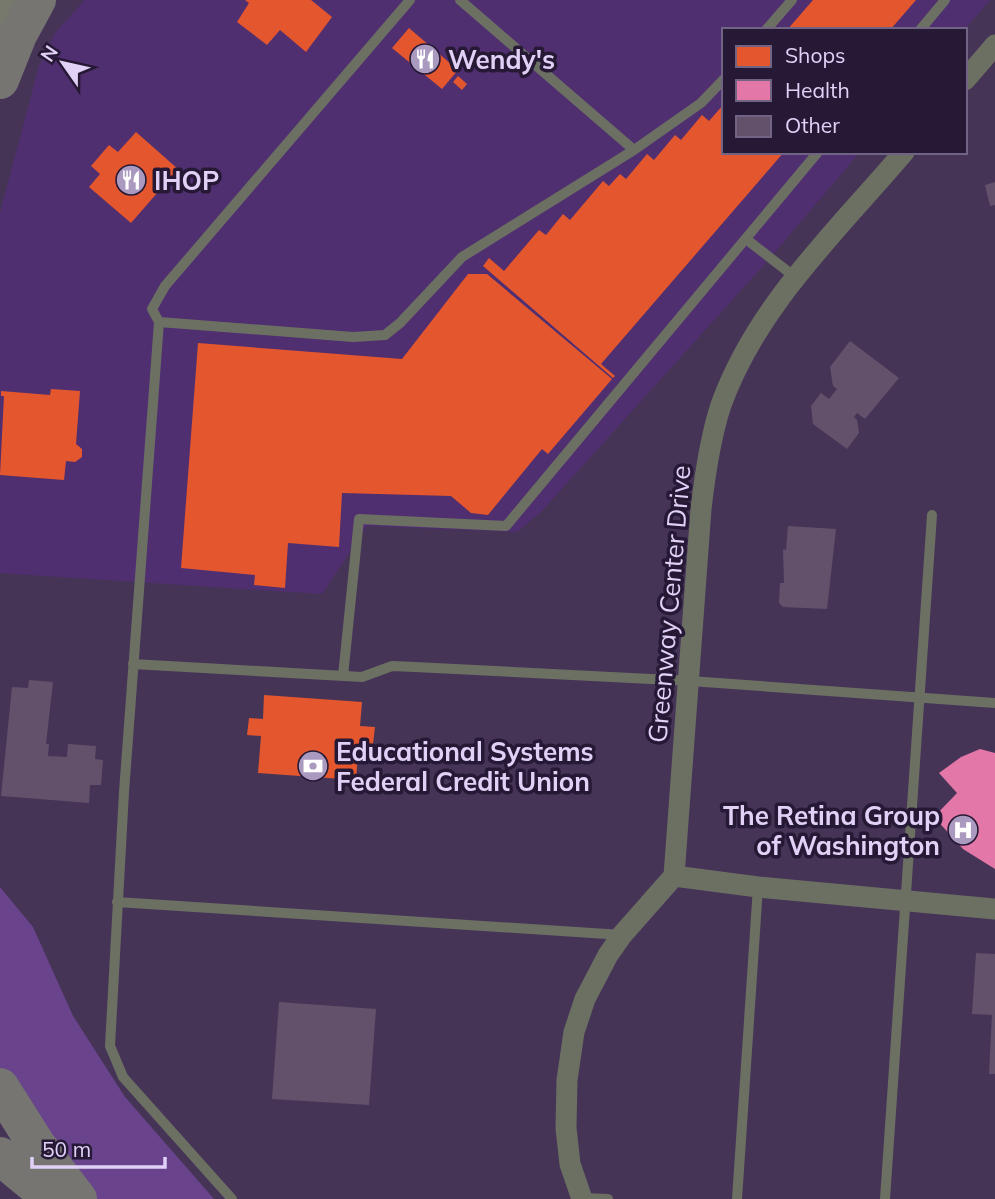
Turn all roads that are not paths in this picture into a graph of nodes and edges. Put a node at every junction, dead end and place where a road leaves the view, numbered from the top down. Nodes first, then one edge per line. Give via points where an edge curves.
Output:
1 (23, 0) edge
2 (37, 0) edge
3 (410, 0) edge
4 (460, 0) edge
5 (792, 0) edge
6 (945, 0) edge
7 (0, 19) edge
8 (768, 28) edge
9 (922, 28) edge
10 (995, 45) edge
11 (967, 78) edge
12 (0, 80) edge
13 (722, 81) edge
14 (634, 150) junction
15 (816, 154) edge
16 (902, 154) edge
17 (746, 239) junction
18 (796, 277) junction
19 (159, 323) junction
20 (932, 515) dead end
21 (133, 664) junction
22 (343, 676) junction
23 (690, 681) junction
24 (919, 697) junction
25 (995, 703) edge
26 (674, 876) junction
27 (758, 887) junction
28 (117, 902) junction
29 (905, 902) junction
30 (995, 909) edge
31 (621, 934) junction
32 (0, 1087) edge
33 (0, 1156) edge
34 (582, 1198) edge
35 (52, 1199) edge
36 (78, 1199) edge
37 (232, 1199) edge
38 (608, 1199) edge
39 (737, 1199) edge
40 (886, 1199) edge

1 - 7 main road
2 - 12 highway
3 - 19 lane via 165,286 152,309
4 - 14 lane
5 - 8 lane
6 - 9 lane
10 - 11 street
13 - 14 lane via 701,103
14 - 19 lane via 462,257 385,335 353,337
15 - 17 lane
16 - 18 street, Greenway Center Drive
17 - 18 lane
17 - 22 lane via 506,526 359,519
18 - 23 street, Greenway Center Drive via 748,344 715,430 701,509
19 - 21 lane
20 - 24 lane
21 - 22 lane
21 - 28 lane
22 - 23 lane via 362,677 392,666
23 - 24 lane
23 - 26 street, Greenway Center Drive
24 - 25 lane
24 - 29 lane
26 - 27 street
26 - 31 street
27 - 29 street
27 - 39 lane
28 - 31 lane
28 - 37 lane via 109,1028 115,1063
29 - 30 street
29 - 40 lane
31 - 34 street via 585,999 571,1056 566,1128 570,1164
32 - 36 highway
33 - 35 highway
34 - 38 lane

